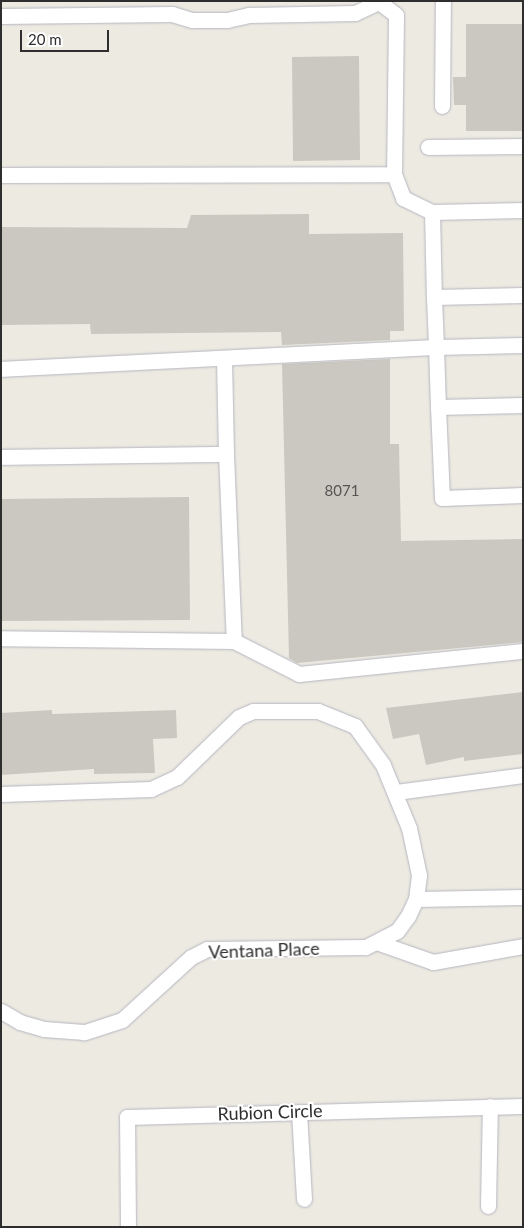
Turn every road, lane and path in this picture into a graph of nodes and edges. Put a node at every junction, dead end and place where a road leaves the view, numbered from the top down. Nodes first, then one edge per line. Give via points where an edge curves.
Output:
1 (443, 1) edge
2 (379, 2) edge
3 (1, 16) edge
4 (442, 106) dead end
5 (523, 146) edge
6 (428, 147) dead end
7 (394, 174) junction
8 (1, 175) edge
9 (523, 210) edge
10 (432, 212) junction
11 (523, 295) edge
12 (434, 297) junction
13 (523, 346) edge
14 (436, 347) junction
15 (224, 359) junction
16 (1, 369) edge
17 (523, 404) edge
18 (438, 407) junction
19 (226, 454) junction
20 (1, 457) edge
21 (523, 495) edge
22 (1, 638) edge
23 (234, 641) junction
24 (523, 651) edge
25 (523, 775) edge
26 (396, 792) junction
27 (1, 794) edge
28 (523, 897) edge
29 (416, 899) junction
30 (379, 942) junction
31 (523, 946) edge
32 (1, 1011) edge
33 (490, 1106) junction
34 (523, 1106) edge
35 (299, 1112) junction
36 (304, 1199) dead end
37 (488, 1206) dead end
38 (128, 1227) edge

1 - 4 lane
2 - 3 lane via 355,13 249,15 226,20 192,20 172,14
2 - 7 lane via 396,15
5 - 6 lane
7 - 8 lane
7 - 10 lane via 404,198
9 - 10 lane
10 - 12 lane
11 - 12 lane
12 - 14 lane
13 - 14 lane
14 - 15 lane
14 - 18 lane
15 - 16 lane
15 - 19 lane
17 - 18 lane
18 - 21 lane via 442,498
19 - 20 lane
19 - 23 lane
22 - 23 lane
23 - 24 lane via 299,674
25 - 26 lane
26 - 27 lane, Ventana Place via 364,735 336,715 318,711 253,711 230,724 177,777 151,789
26 - 29 lane, Ventana Place via 409,828 419,875
28 - 29 lane
29 - 30 lane, Ventana Place via 397,930
30 - 31 lane via 433,962
30 - 32 lane, Ventana Place via 365,947 207,949 191,957 122,1020 101,1029 44,1029 20,1022
33 - 34 lane, Rubion Circle
33 - 35 lane, Rubion Circle
33 - 37 lane
35 - 36 lane
35 - 38 lane, Rubion Circle via 127,1116

